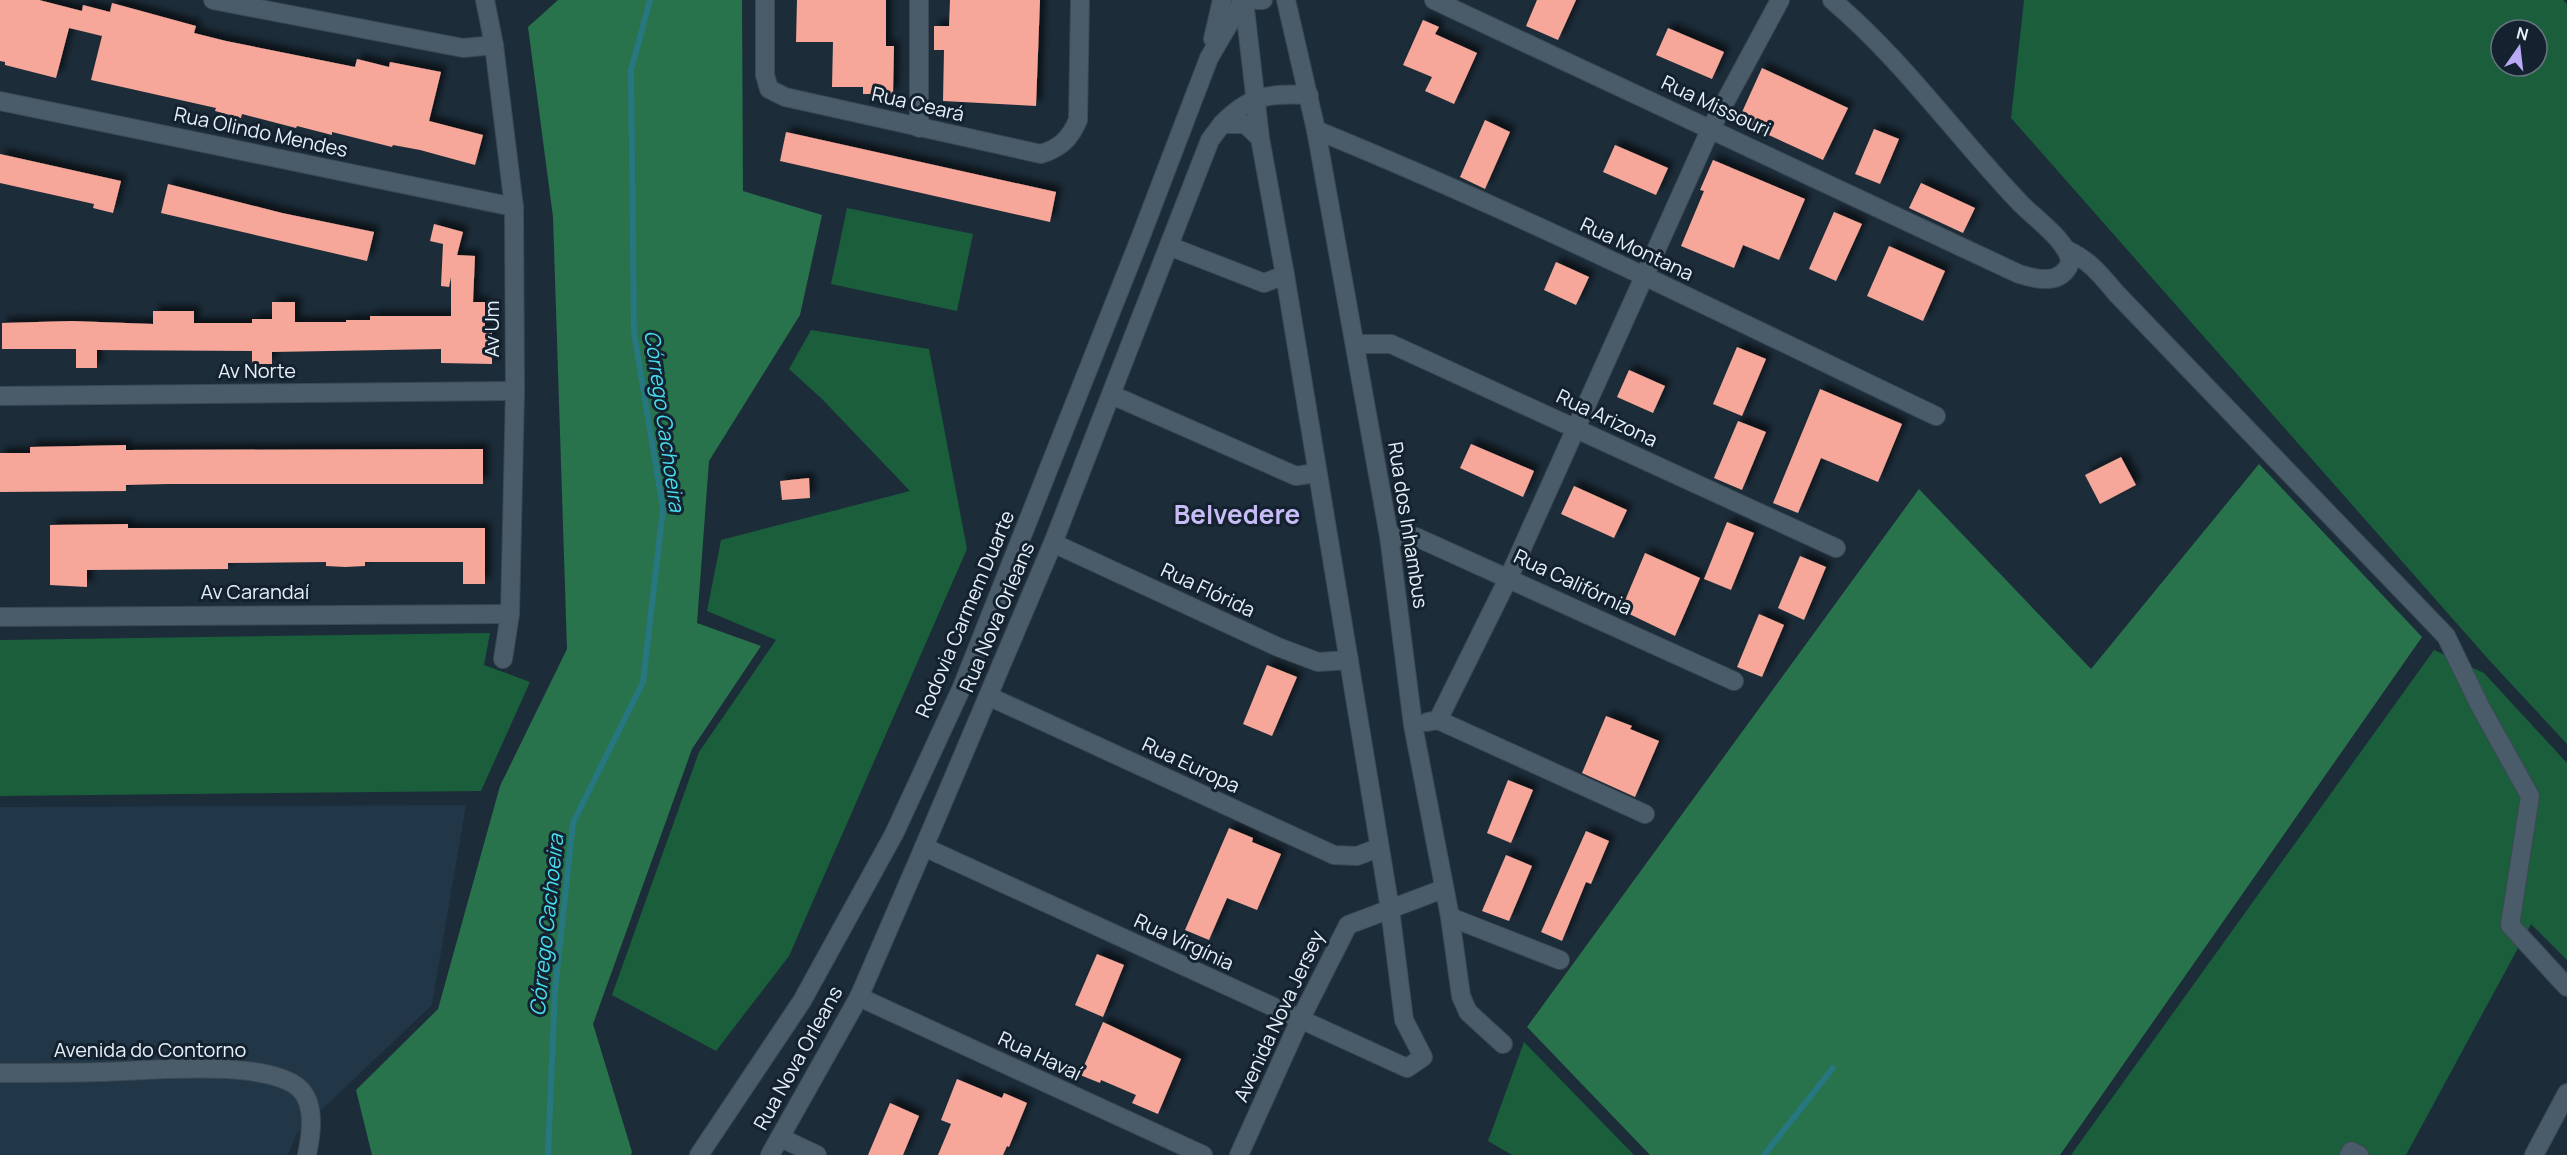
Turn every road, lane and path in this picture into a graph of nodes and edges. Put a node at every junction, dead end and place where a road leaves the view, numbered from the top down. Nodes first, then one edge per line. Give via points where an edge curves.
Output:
1 (213, 0) edge
2 (485, 0) edge
3 (765, 0) edge
4 (919, 0) edge
5 (1080, 0) edge
6 (1222, 0) edge
7 (1243, 0) edge
8 (1256, 0) edge
9 (1263, 0) edge
10 (1286, 0) edge
11 (1434, 0) edge
12 (1780, 0) edge
13 (1832, 0) edge
14 (494, 45) junction
15 (1209, 58) junction
16 (1308, 95) junction
17 (1255, 99) junction
18 (0, 101) edge
19 (1222, 124) junction
20 (919, 128) junction
21 (1711, 128) junction
22 (1316, 130) junction
23 (1260, 138) junction
24 (514, 207) junction
25 (1169, 246) junction
26 (2067, 250) junction
27 (1285, 274) junction
28 (1644, 276) junction
29 (1355, 344) junction
30 (515, 391) junction
31 (1113, 395) junction
32 (0, 396) edge
33 (1936, 416) dead end
34 (1575, 428) junction
35 (1316, 473) junction
36 (1389, 536) junction
37 (1053, 543) junction
38 (1836, 548) dead end
39 (1509, 578) junction
40 (510, 614) junction
41 (0, 617) edge
42 (504, 659) dead end
43 (1349, 660) junction
44 (1734, 681) dead end
45 (988, 696) junction
46 (1438, 720) junction
47 (1413, 725) junction
48 (1645, 814) dead end
49 (924, 847) junction
50 (1378, 848) junction
51 (1443, 889) junction
52 (1390, 909) junction
53 (1450, 917) junction
54 (1560, 960) dead end
55 (2567, 987) edge
56 (859, 997) junction
57 (1300, 1020) junction
58 (1503, 1044) dead end
59 (0, 1073) edge
60 (2567, 1093) edge
61 (781, 1138) junction
62 (307, 1155) edge
63 (699, 1155) edge
64 (770, 1155) edge
65 (817, 1155) edge
66 (1203, 1155) edge
67 (1239, 1155) edge
68 (2349, 1155) edge
69 (2359, 1155) edge
70 (2534, 1155) edge

1 - 14 street via 463,48
2 - 14 street, Av Um
3 - 20 street, Rua Ceará via 765,75 769,89 785,97
4 - 20 street
5 - 20 street, Rua Ceará via 1078,120 1072,135 1058,149 1041,154
6 - 15 street, Rodovia Carmem Duarte
7 - 15 street, Rodovia Carmem Duarte
7 - 17 street
8 - 9 street
10 - 16 street, Rua dos Inhambus
11 - 21 street, Rua Missouri
12 - 21 street
13 - 26 street via 1916,82 2020,203
14 - 24 street, Av Um
15 - 63 street, Rodovia Carmem Duarte via 962,687 894,834 802,1001
16 - 17 street via 1279,94
16 - 22 street, Rua dos Inhambus
17 - 19 street, Rua Nova Orleans via 1238,108
17 - 23 street
18 - 24 street, Rua Olindo Mendes
19 - 23 street via 1245,124
19 - 25 street, Rua Nova Orleans via 1210,140
21 - 26 street, Rua Missouri via 2019,274 2052,279 2064,273 2070,262
21 - 28 street
22 - 28 street, Rua Montana
22 - 29 street, Rua dos Inhambus
23 - 27 street
24 - 30 street, Av Um
25 - 27 street via 1264,282
25 - 31 street, Rua Nova Orleans
26 - 55 street via 2093,266 2446,636 2530,796 2510,925
27 - 35 street
28 - 33 street, Rua Montana
28 - 34 street
29 - 34 street, Rua Arizona via 1391,344
29 - 36 street, Rua dos Inhambus
30 - 32 street, Av Norte
30 - 40 street, Av Um
31 - 35 street via 1296,476
31 - 37 street, Rua Nova Orleans
34 - 38 street, Rua Arizona
34 - 39 street
35 - 43 street
36 - 39 street, Rua Califórnia via 1416,537
36 - 47 street, Rua dos Inhambus
37 - 43 street, Rua Flórida via 1278,647 1318,662
37 - 45 street, Rua Nova Orleans
39 - 44 street, Rua Califórnia
39 - 46 street
40 - 41 street, Av Carandaí
40 - 42 street, Av Um
43 - 50 street
45 - 49 street, Rua Nova Orleans
45 - 50 street, Rua Europa via 1334,855 1357,856
46 - 47 street
46 - 48 street
47 - 51 street, Rua dos Inhambus
49 - 56 street, Rua Nova Orleans
49 - 57 street, Rua Virgínia
50 - 52 street
51 - 52 street, Avenida Nova Jersey
51 - 53 street, Rua dos Inhambus
52 - 57 street, Avenida Nova Jersey via 1348,925
52 - 57 street, Rua Virgínia via 1404,1020 1423,1057 1407,1068
53 - 54 street
53 - 58 street, Rua dos Inhambus via 1461,996 1468,1011
56 - 61 street, Rua Nova Orleans
56 - 66 street, Rua Havaí
57 - 67 street, Avenida Nova Jersey
59 - 62 street, Avenida do Contorno via 220,1069 271,1076 294,1084 308,1101 311,1113
60 - 70 street
61 - 64 street, Rua Nova Orleans
61 - 65 street
68 - 69 street via 2351,1151

